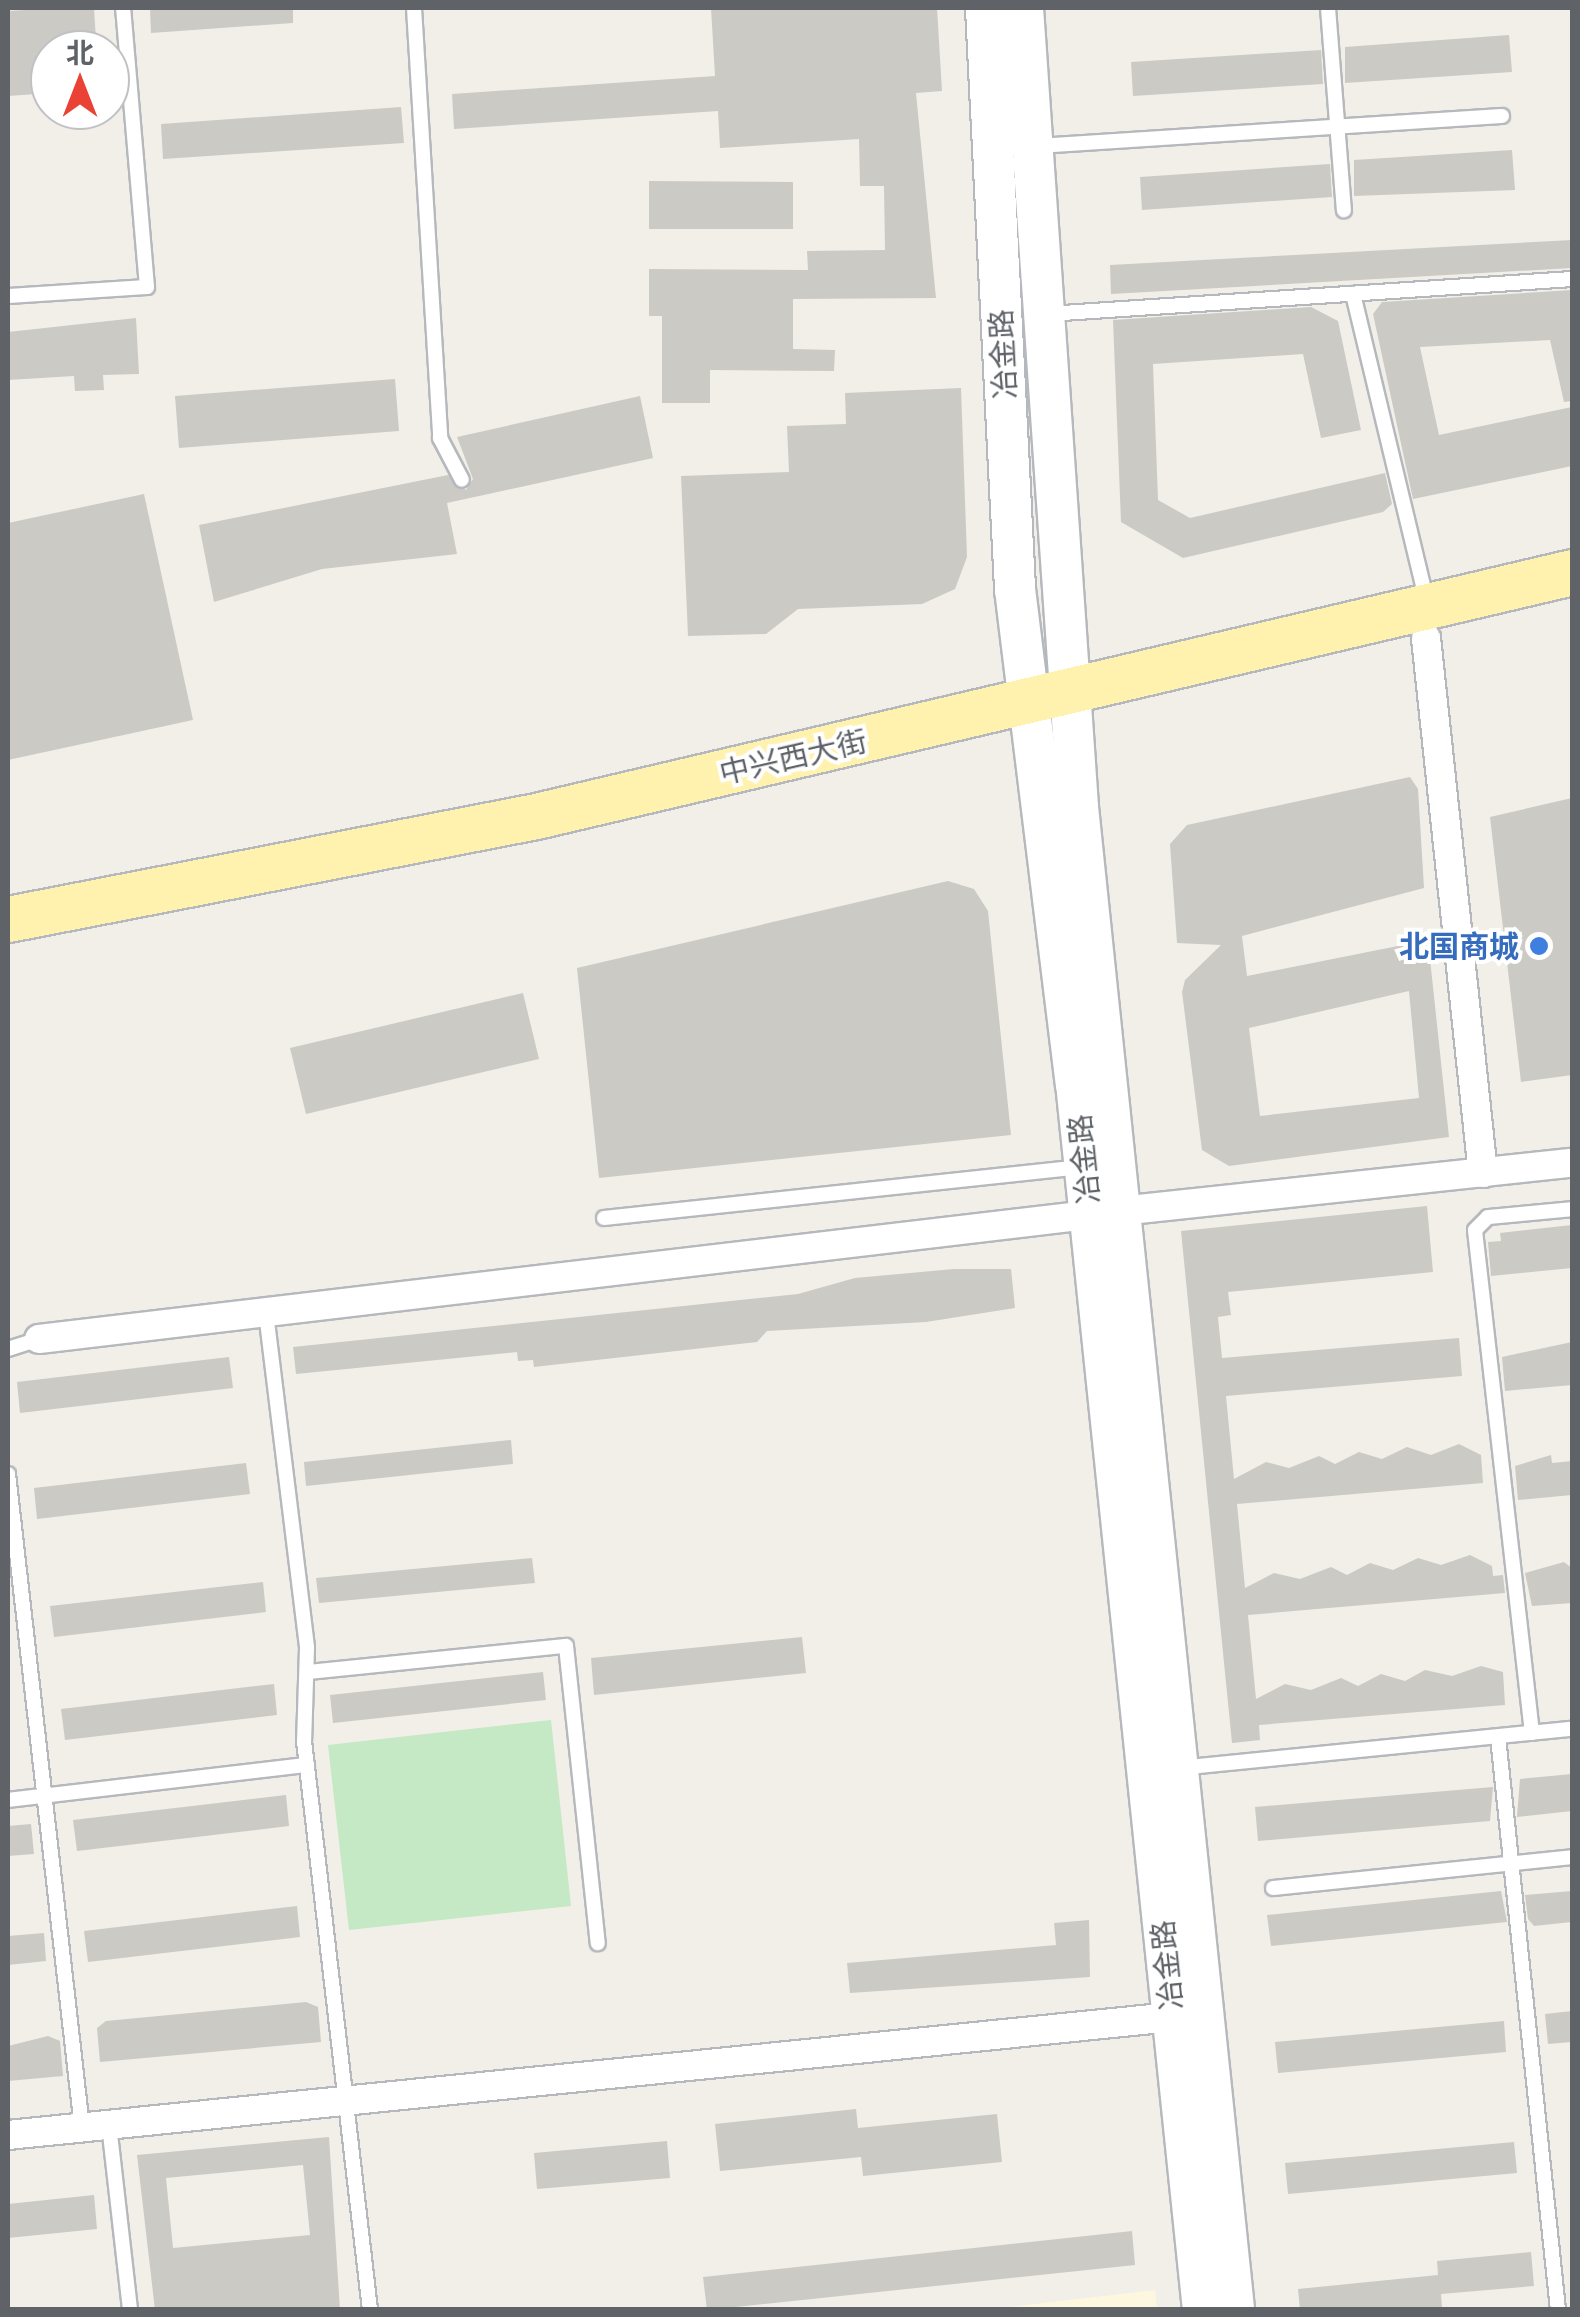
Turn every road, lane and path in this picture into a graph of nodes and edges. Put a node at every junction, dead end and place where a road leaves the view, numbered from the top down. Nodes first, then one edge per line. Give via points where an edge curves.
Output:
1 (124, 8) edge
2 (414, 8) edge
3 (986, 8) edge
4 (1023, 8) edge
5 (1328, 8) edge
6 (1502, 116) dead end
7 (1337, 127) junction
8 (1032, 146) junction
9 (1344, 210) dead end
10 (1572, 278) edge
11 (1354, 294) junction
12 (8, 296) edge
13 (1043, 315) junction
14 (462, 480) dead end
15 (1572, 572) edge
16 (1572, 603) edge
17 (1427, 622) junction
18 (1050, 711) junction
19 (8, 919) edge
20 (8, 949) edge
21 (1572, 1164) edge
22 (1084, 1166) junction
23 (1483, 1173) junction
24 (1572, 1209) edge
25 (1105, 1213) junction
26 (604, 1218) dead end
27 (266, 1313) junction
28 (39, 1340) joint
29 (8, 1350) edge
30 (8, 1474) edge
31 (308, 1672) junction
32 (1572, 1730) edge
33 (1532, 1733) junction
34 (1498, 1737) junction
35 (307, 1765) junction
36 (1178, 1768) junction
37 (44, 1796) junction
38 (8, 1800) edge
39 (1572, 1858) edge
40 (1512, 1864) junction
41 (1274, 1888) dead end
42 (598, 1944) dead end
43 (1172, 2017) junction
44 (346, 2100) junction
45 (95, 2126) junction
46 (8, 2135) edge
47 (130, 2310) edge
48 (370, 2310) edge
49 (1203, 2310) edge
50 (1234, 2310) edge
51 (1558, 2310) edge

1 - 12 lane via 147,288
2 - 14 lane via 440,438
3 - 18 street, 冶金路
4 - 8 street, 冶金路
5 - 7 lane
6 - 7 lane
7 - 8 lane
7 - 9 lane
8 - 13 street, 冶金路
10 - 11 lane
11 - 13 lane
11 - 17 lane
13 - 18 street, 冶金路
15 - 17 main road, 中兴西大街
16 - 17 main road, 中兴西大街
17 - 18 main road, 中兴西大街
17 - 23 street
18 - 19 main road, 中兴西大街
18 - 20 main road, 中兴西大街 via 439,868
18 - 22 street, 冶金路
18 - 25 street, 冶金路
21 - 23 street
22 - 25 street, 冶金路
22 - 26 lane
23 - 25 street
24 - 33 lane via 1488,1217 1475,1230
25 - 27 street
25 - 36 street, 冶金路
25 - 43 street, 冶金路
27 - 28 street
27 - 31 lane
28 - 29 lane
30 - 37 lane
31 - 35 lane
31 - 42 lane via 566,1646
32 - 33 lane
33 - 34 lane
34 - 36 lane
34 - 40 lane
35 - 37 lane
35 - 44 lane
36 - 50 street, 冶金路
37 - 38 lane
37 - 45 lane
39 - 40 lane
40 - 41 lane
40 - 51 lane
43 - 44 street
43 - 49 street, 冶金路
44 - 45 street
44 - 48 lane
45 - 46 street
45 - 47 lane

